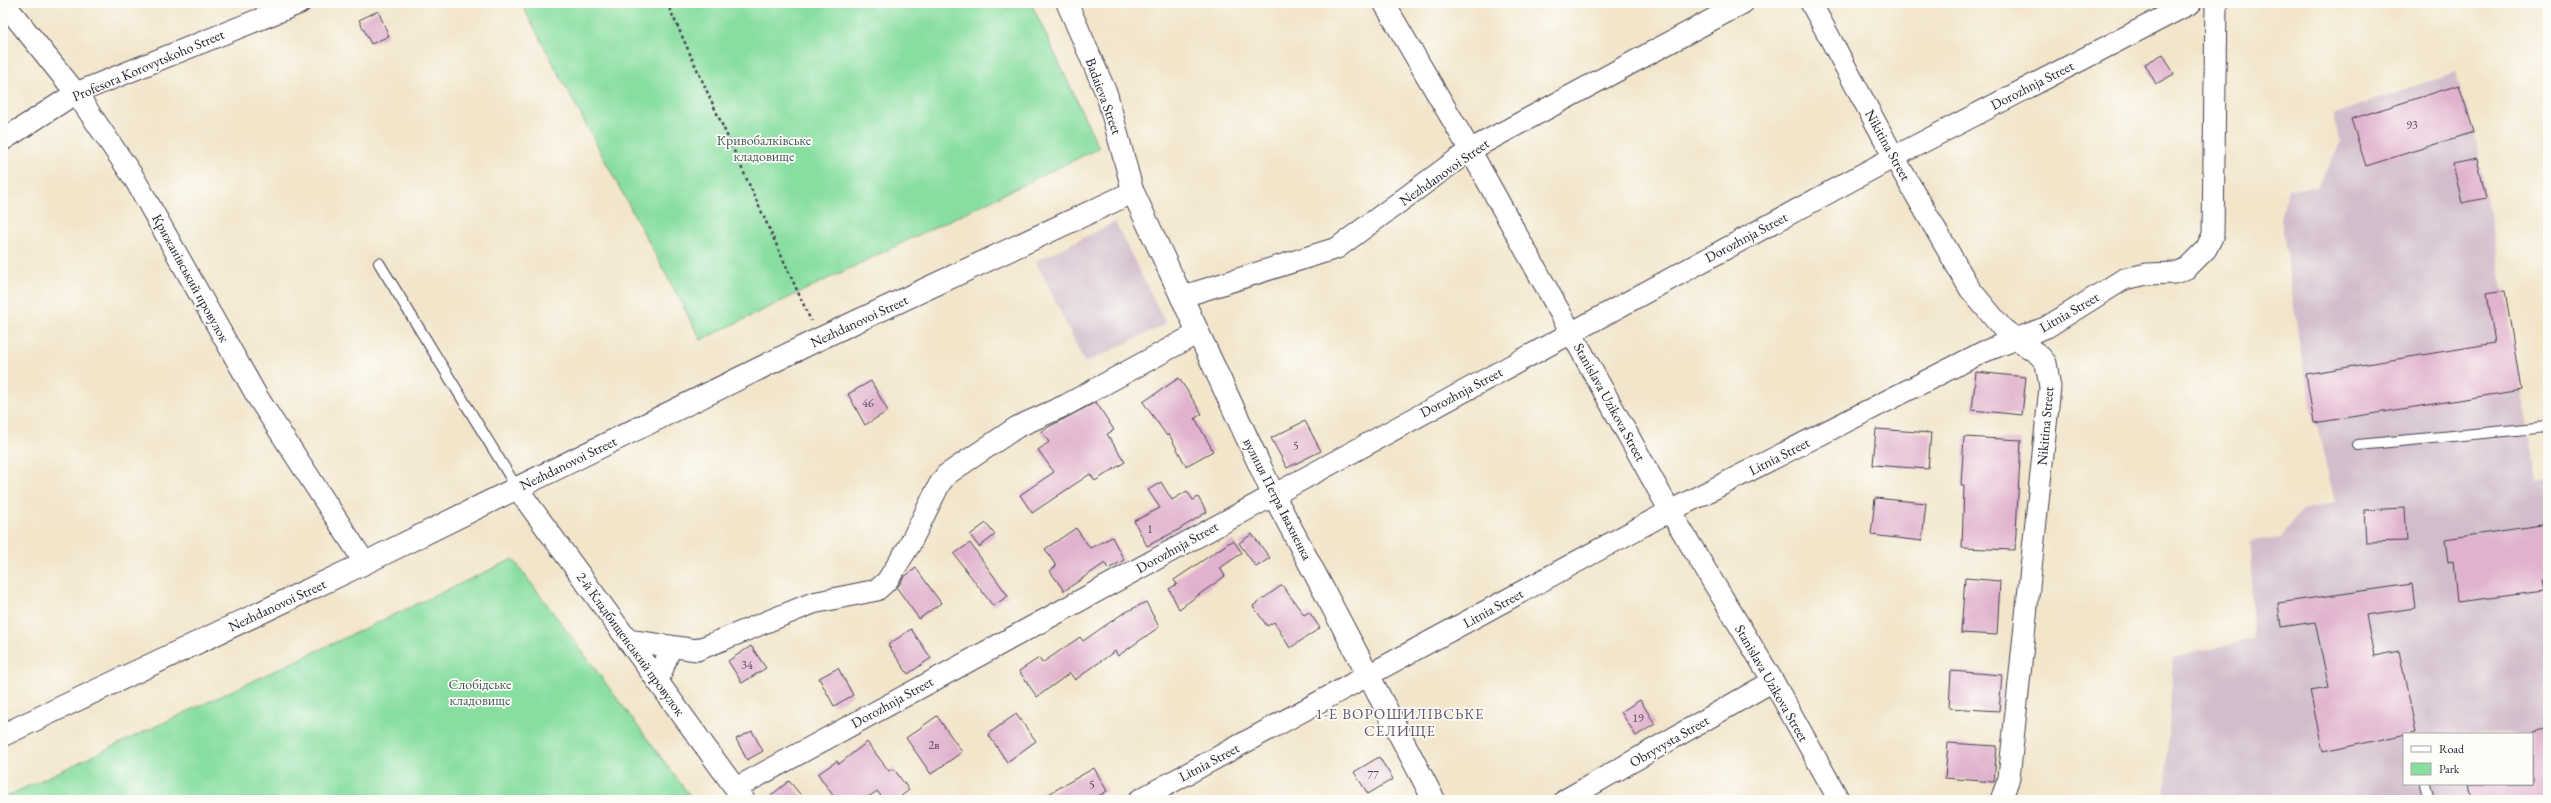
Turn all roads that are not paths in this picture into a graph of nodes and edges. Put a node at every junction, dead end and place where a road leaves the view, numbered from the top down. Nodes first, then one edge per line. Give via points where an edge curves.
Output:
1 (4, 3) edge
2 (300, 3) edge
3 (1067, 3) edge
4 (1384, 3) edge
5 (1743, 3) edge
6 (1811, 3) edge
7 (2191, 3) edge
8 (2216, 3) edge
9 (76, 93) junction
10 (3, 140) edge
11 (1470, 150) junction
12 (1894, 157) junction
13 (1133, 192) junction
14 (379, 263) dead end
15 (1181, 298) junction
16 (1571, 332) junction
17 (1198, 333) junction
18 (2016, 339) junction
19 (2548, 427) edge
20 (2358, 445) dead end
21 (517, 488) junction
22 (1273, 494) junction
23 (1670, 512) junction
24 (365, 563) junction
25 (627, 640) junction
26 (671, 646) junction
27 (1368, 676) junction
28 (1773, 681) junction
29 (658, 682) junction
30 (3, 735) edge
31 (2425, 785) edge
32 (740, 794) edge
33 (1139, 800) edge
34 (1434, 800) edge
35 (1565, 800) edge
36 (1839, 800) edge
37 (2001, 800) edge
38 (2428, 800) edge

1 - 9 street, Крижанівський провулок
2 - 9 street, Profesora Korovytskoho Street
3 - 13 street, Badaieva Street via 1107,95
4 - 11 street, Stanislava Uzikova Street
5 - 11 street, Nezhdanovoi Street
6 - 12 street, Nikitina Street
7 - 12 street, Dorozhnja Street
8 - 18 street, Litnia Street via 2213,235 2206,249 2187,268 2175,273 2147,274 2124,279 2047,326
9 - 10 street, Profesora Korovytskoho Street
9 - 24 street, Крижанівський провулок via 134,178 258,398
11 - 15 street, Nezhdanovoi Street via 1338,248
11 - 16 street, Stanislava Uzikova Street
12 - 16 street, Dorozhnja Street
12 - 18 street, Nikitina Street via 1970,289 1991,317
13 - 15 street, вулиця Петра Івахненка
13 - 21 street, Nezhdanovoi Street via 819,339
14 - 21 lane
15 - 17 street, вулиця Петра Івахненка
16 - 22 street, Dorozhnja Street
16 - 23 street, Stanislava Uzikova Street
17 - 22 street, вулиця Петра Івахненка
17 - 26 street via 1066,405 1017,427 946,475 909,546 887,581 877,590 814,603 697,650
18 - 23 street, Litnia Street via 1982,352
18 - 37 street, Nikitina Street via 2046,363 2050,387 2009,778
19 - 20 lane
21 - 24 street, Nezhdanovoi Street
21 - 25 street, 2-й Кладбищенський провулок
22 - 27 street, вулиця Петра Івахненка
22 - 32 street, Dorozhnja Street
23 - 27 street, Litnia Street
23 - 28 street, Stanislava Uzikova Street
24 - 30 street, Nezhdanovoi Street
25 - 26 street
25 - 29 street, 2-й Кладбищенський провулок
26 - 29 street
27 - 33 street, Litnia Street
27 - 34 street, вулиця Петра Івахненка
28 - 35 street, Obryvysta Street
28 - 36 street, Stanislava Uzikova Street
29 - 32 street, 2-й Кладбищенський провулок
31 - 38 lane

